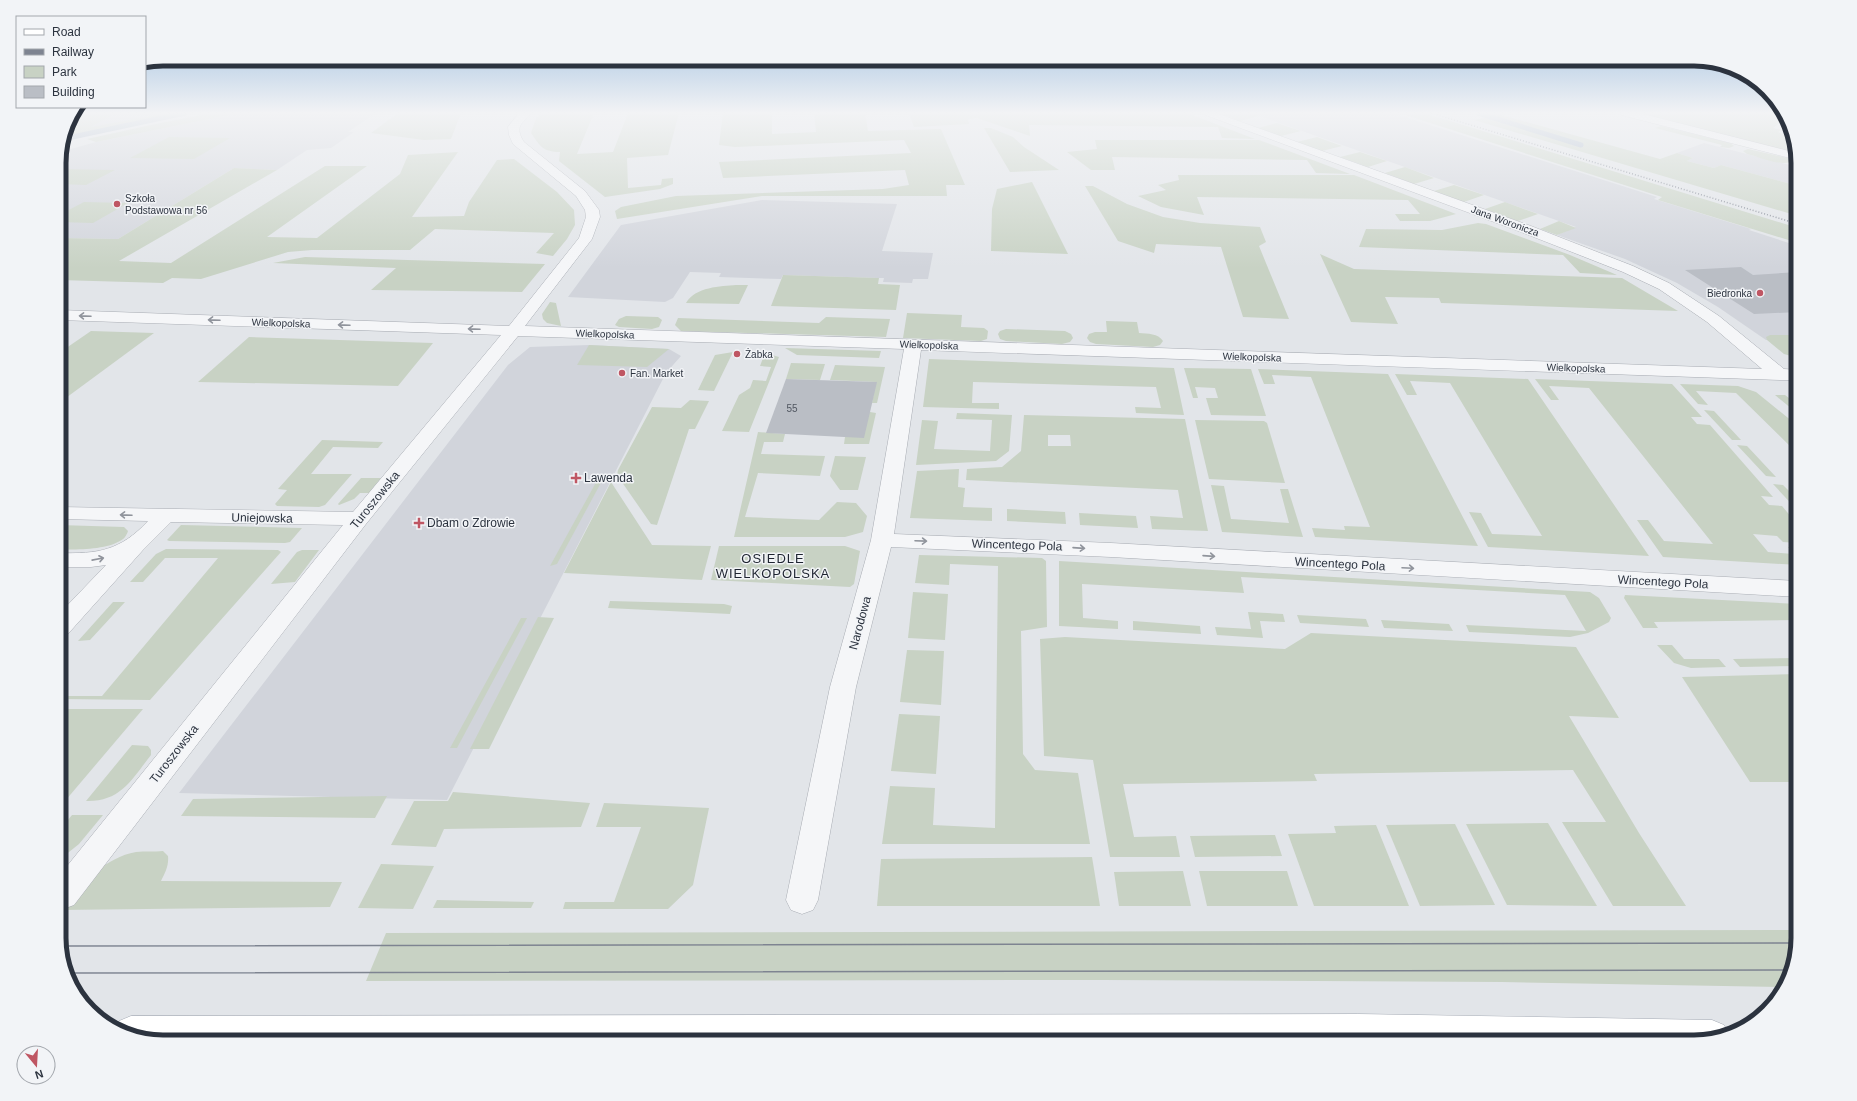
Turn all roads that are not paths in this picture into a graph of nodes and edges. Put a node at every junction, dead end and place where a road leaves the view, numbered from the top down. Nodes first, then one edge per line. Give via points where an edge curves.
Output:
1 (543, 164) edge
2 (1347, 164) edge
3 (66, 315) edge
4 (513, 331) junction
5 (913, 345) junction
6 (1780, 375) junction
7 (1791, 375) edge
8 (66, 513) edge
9 (165, 516) junction
10 (360, 519) junction
11 (882, 540) junction
12 (139, 542) junction
13 (66, 560) edge
14 (1791, 589) edge
15 (66, 620) edge
16 (66, 891) edge
17 (802, 900) dead end
18 (145, 1033) edge
19 (304, 1035) edge
20 (771, 1035) edge
21 (1594, 1035) edge

1 - 4 street, Turoszowska via 582,196 592,209 593,220 580,246
2 - 6 street, Jana Woronicza via 1628,268 1664,286 1713,318
4 -> 3 street, Wielkopolska
4 - 5 street, Wielkopolska
4 - 10 street, Turoszowska
5 - 6 street, Wielkopolska
5 - 11 street, Narodowa
6 - 7 street, Wielkopolska
9 -> 8 street, Uniejowska
9 - 10 street, Uniejowska
9 - 12 street
10 - 16 street, Turoszowska
11 -> 14 street, Wincentego Pola via 1046,546
11 - 17 street, Narodowa via 843,687
13 -> 12 street via 87,561 116,555
12 - 15 street
18 - 19 main road
20 - 21 main road via 1358,1031

